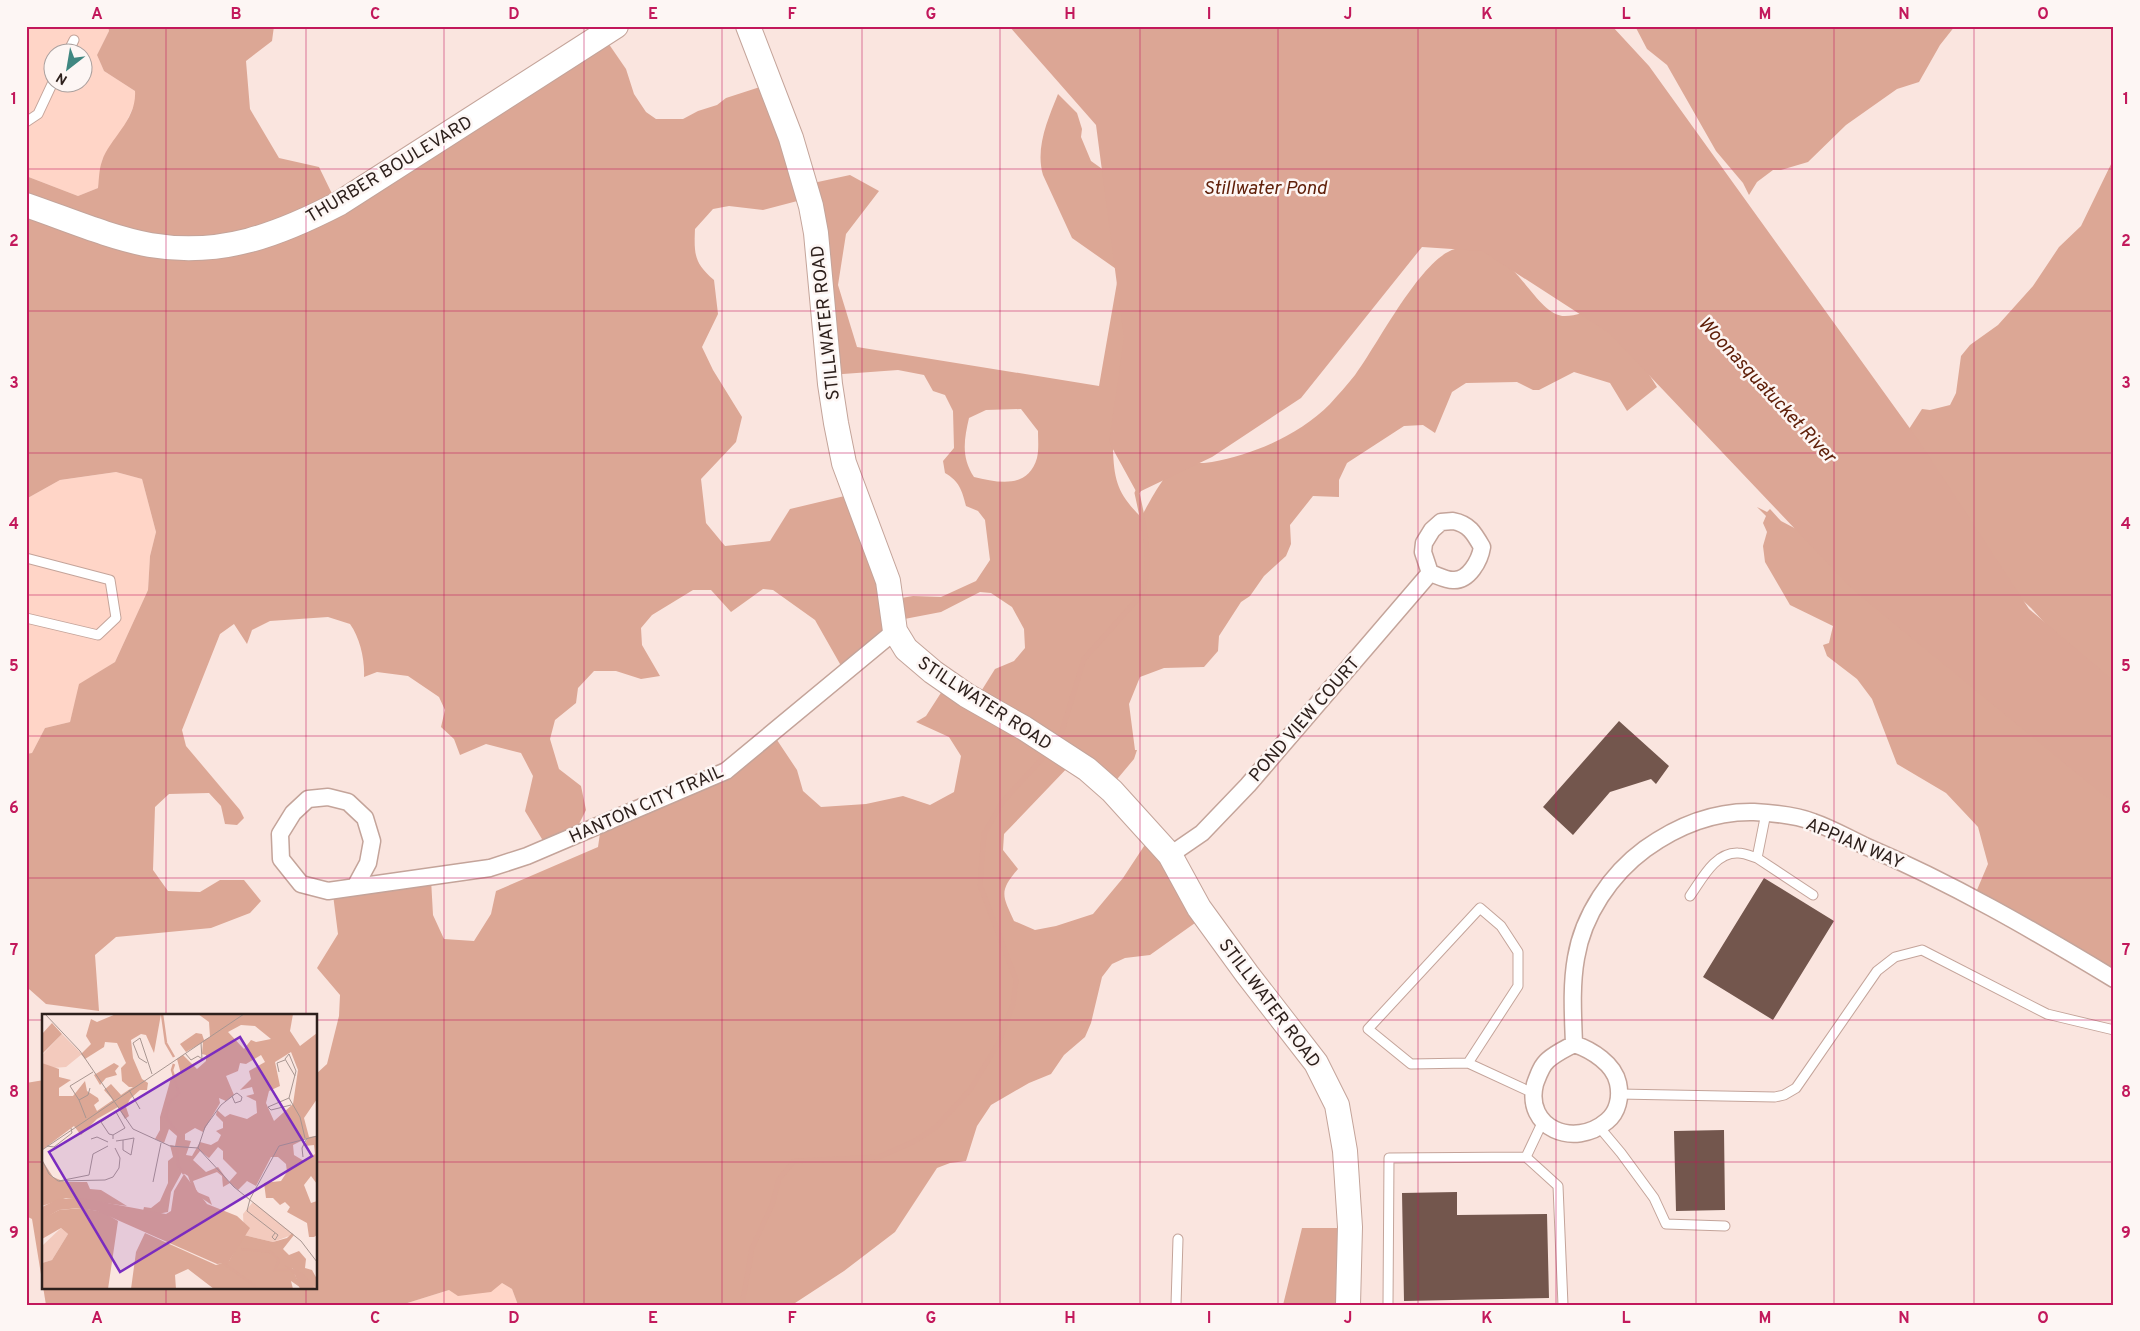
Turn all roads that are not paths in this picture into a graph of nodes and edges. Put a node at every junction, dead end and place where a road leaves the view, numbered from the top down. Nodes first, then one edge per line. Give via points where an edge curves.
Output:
1 (616, 26) edge
2 (748, 26) edge
3 (48, 92) edge
4 (26, 122) edge
5 (26, 205) edge
6 (26, 558) edge
7 (1430, 573) dead end
8 (26, 618) edge
9 (895, 631) junction
10 (1766, 814) junction
11 (1170, 856) junction
12 (1757, 858) junction
13 (355, 886) junction
14 (1813, 895) dead end
15 (1690, 896) dead end
16 (2114, 980) edge
17 (2114, 1030) edge
18 (1574, 1044) junction
19 (1468, 1063) junction
20 (1533, 1093) junction
21 (1619, 1094) junction
22 (1543, 1121) junction
23 (1600, 1128) junction
24 (1526, 1157) junction
25 (1725, 1226) dead end
26 (1178, 1239) dead end
27 (1176, 1305) edge
28 (1348, 1305) edge
29 (1388, 1305) edge
30 (1563, 1305) edge

1 - 5 street, THURBER BOULEVARD via 340,203 270,235 208,248 150,245
2 - 9 street, STILLWATER ROAD via 791,138 810,206 816,232 836,423 847,472 888,581
3 - 4 lane via 38,114
6 - 8 lane via 110,580 116,618 98,635
7 - 11 street, POND VIEW COURT via 1248,785 1202,833
9 - 11 street, STILLWATER ROAD via 906,649 933,672 1086,769 1112,791
9 - 13 street, HANTON CITY TRAIL via 726,770 527,856 490,868
10 - 12 lane
10 - 16 street, APPIAN WAY via 1813,821 1903,862 1962,891
10 - 18 street, APPIAN WAY via 1728,813 1676,829 1634,858 1612,880 1594,908 1576,957
11 - 28 street, STILLWATER ROAD via 1199,908 1316,1063 1337,1105 1350,1227
12 - 14 lane
12 - 15 lane via 1738,853 1726,855 1711,865
13 - 13 street via 328,891 301,884 280,859 280,834 293,813 308,799 328,797 348,802 365,818 372,841 368,863
17 - 21 lane via 2047,1014 1922,950 1895,957 1877,971 1796,1088 1784,1095 1775,1098
18 - 20 street via 1546,1062 1537,1076
18 - 21 street via 1599,1057 1614,1071
19 - 19 lane via 1518,986 1518,952 1501,926 1480,908 1368,1029 1410,1064
19 - 20 lane
20 - 22 street via 1535,1108
21 - 23 street via 1619,1102 1611,1118
22 - 23 street via 1557,1131 1574,1135
22 - 24 lane
23 - 25 lane via 1654,1198 1666,1224
24 - 29 lane via 1389,1158
24 - 30 lane via 1558,1186
26 - 27 lane

